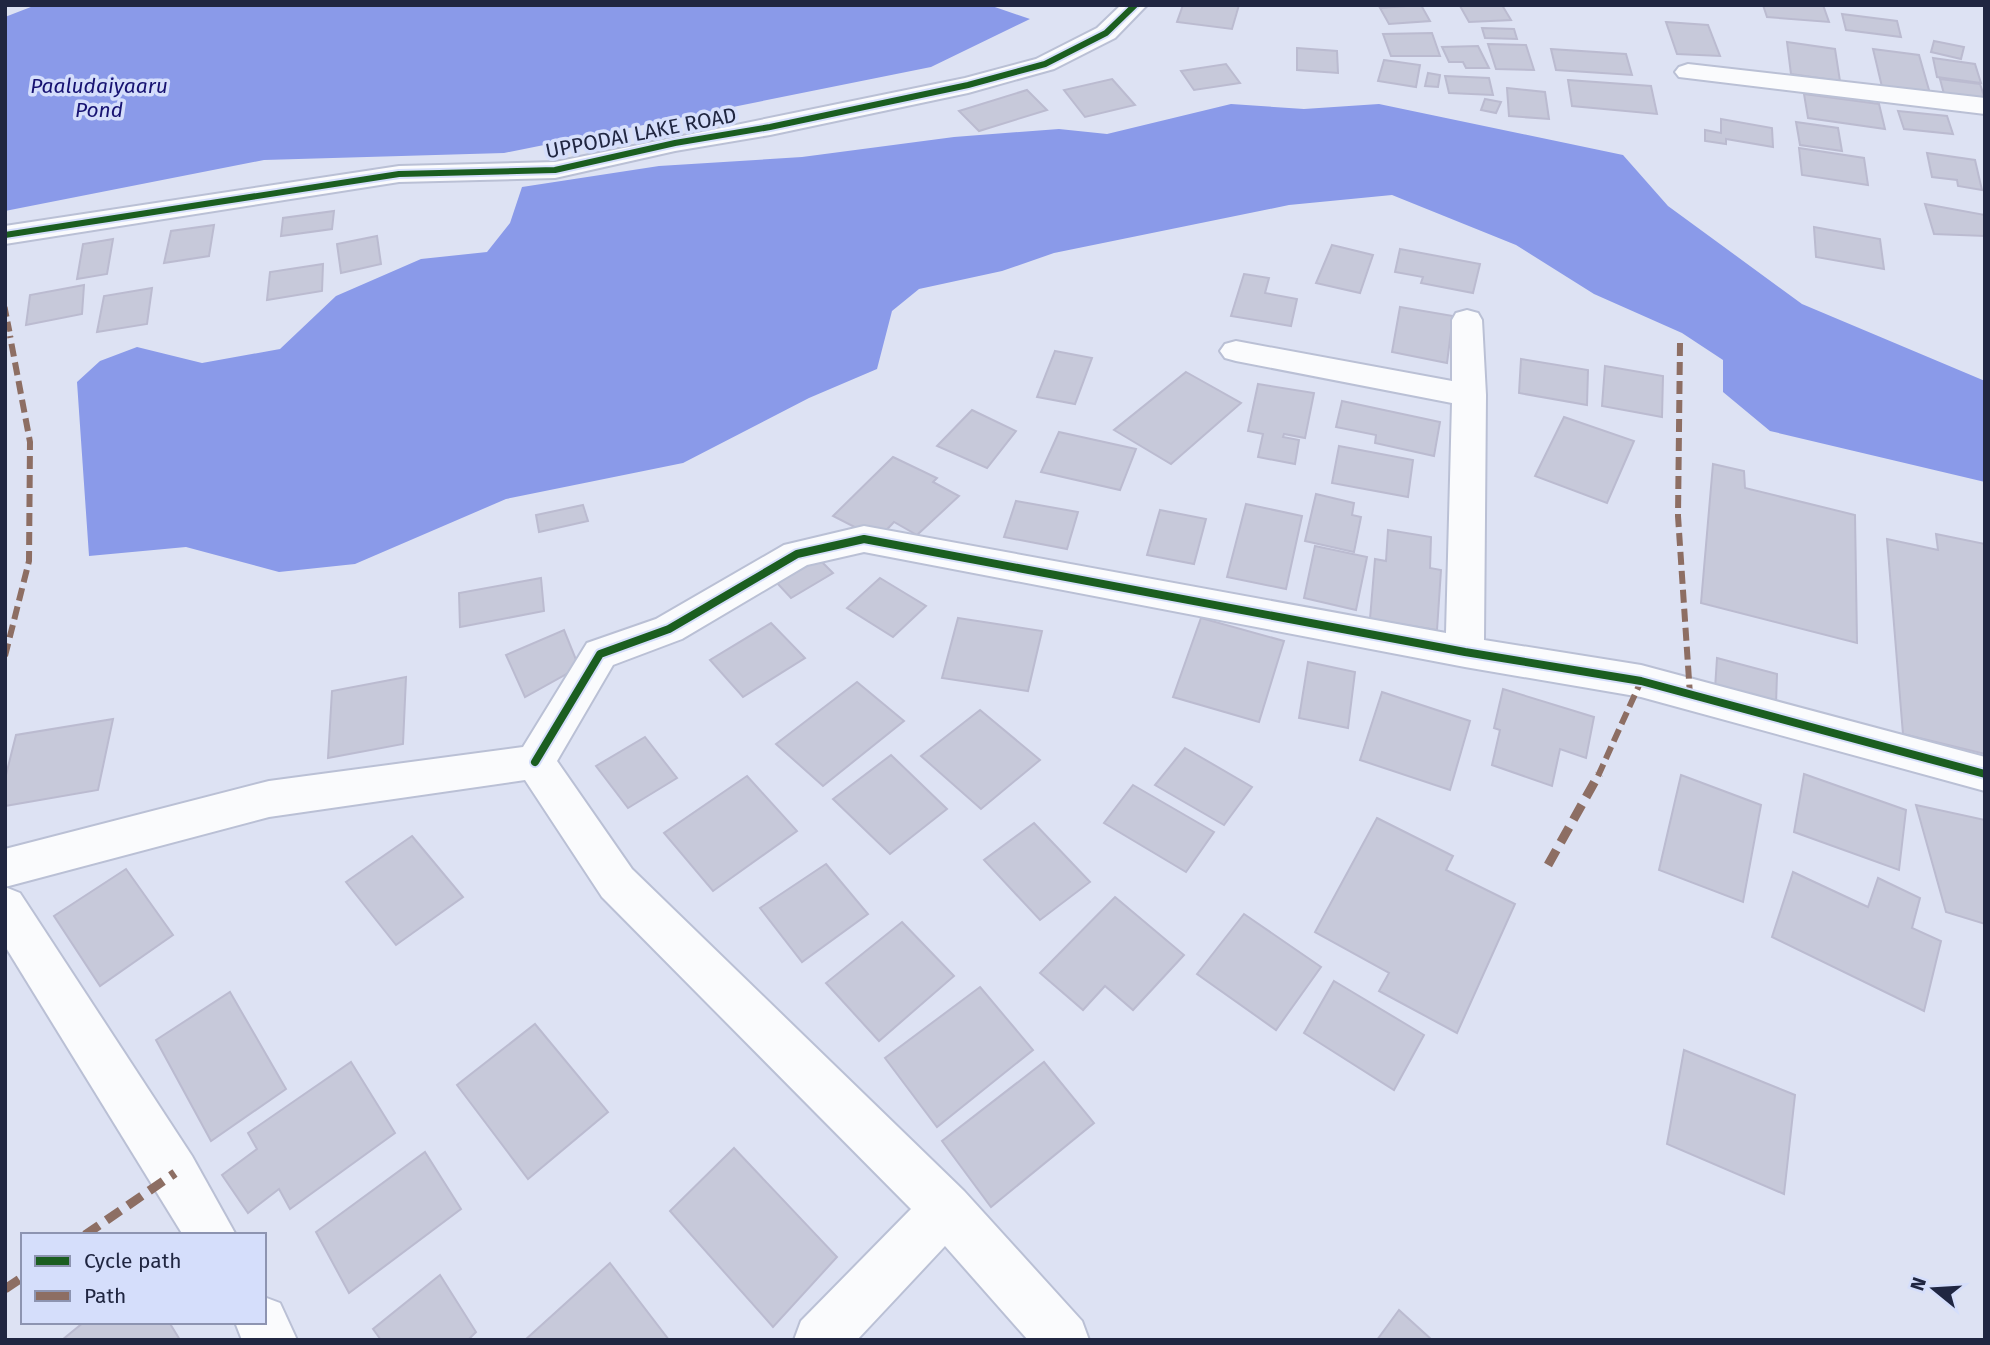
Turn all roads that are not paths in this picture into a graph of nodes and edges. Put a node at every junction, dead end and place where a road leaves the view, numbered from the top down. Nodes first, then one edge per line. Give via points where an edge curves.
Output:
1 (1135, 5) edge
2 (1688, 72) dead end
3 (1985, 106) edge
4 (5, 235) edge
5 (1467, 320) dead end
6 (1236, 351) dead end
7 (1471, 396) junction
8 (1465, 652) junction
9 (535, 762) junction
10 (1985, 774) edge
11 (5, 867) edge
12 (5, 907) edge
13 (946, 1209) junction
14 (210, 1233) edge
15 (262, 1324) edge
16 (271, 1340) edge
17 (820, 1340) edge
18 (1063, 1340) edge

1 - 4 street, UPPODAI LAKE ROAD via 1106,33 1045,64 769,127 555,170 399,174
2 - 3 street
5 - 7 street
6 - 7 street
7 - 8 street
8 - 9 street via 864,539 797,554 668,629 600,654
8 - 10 street via 1641,681
9 - 11 street via 269,799
9 - 13 street via 618,883
12 - 14 street
13 - 17 street
13 - 18 street
15 - 16 street

